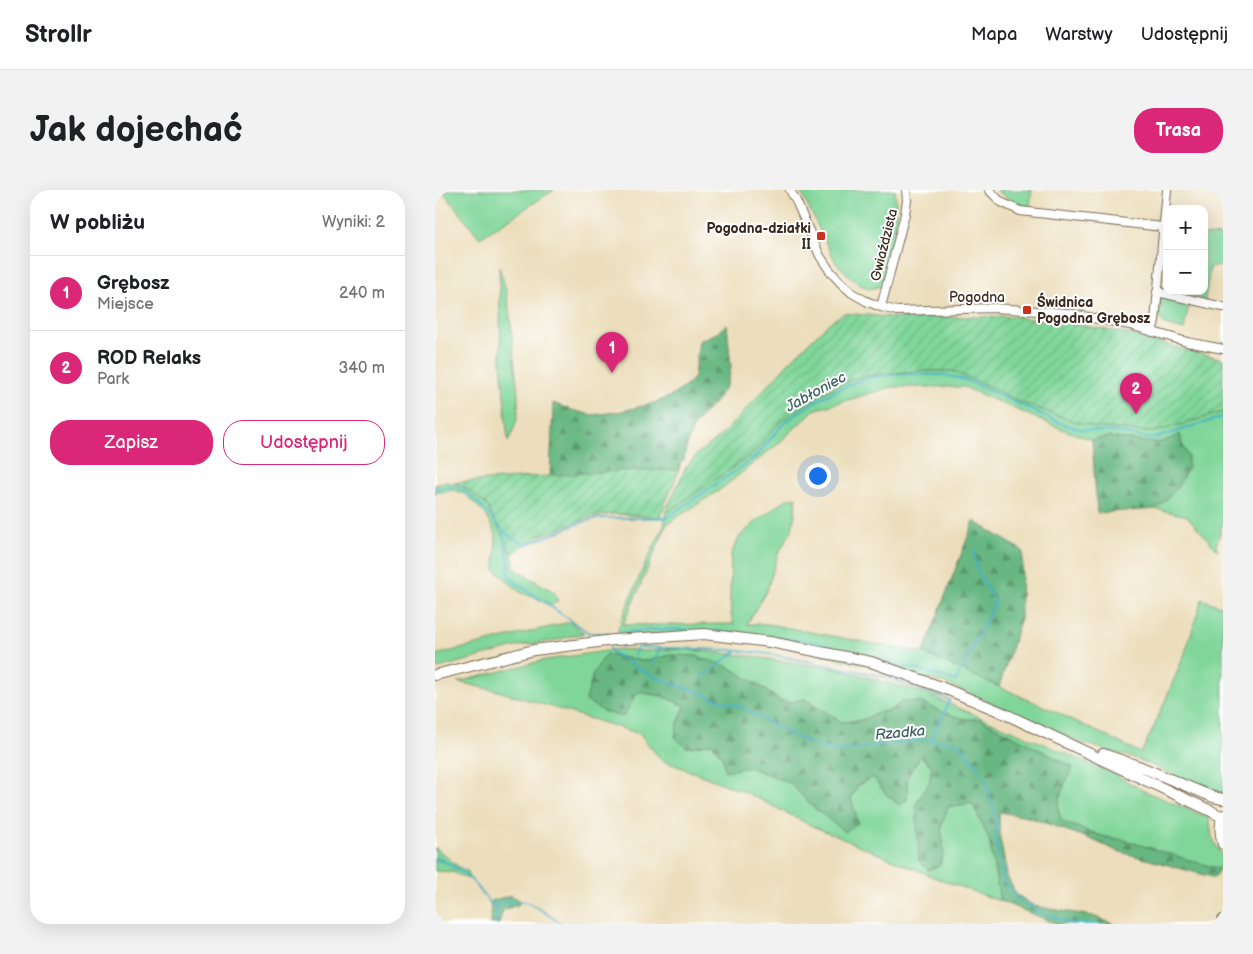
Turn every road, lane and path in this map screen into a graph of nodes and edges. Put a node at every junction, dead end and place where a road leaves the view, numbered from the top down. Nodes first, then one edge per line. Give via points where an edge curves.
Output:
1 (790, 190) edge
2 (906, 190) edge
3 (989, 190) edge
4 (1167, 190) edge
5 (1165, 205) edge
6 (1163, 227) joint
7 (1157, 292) junction
8 (881, 307) junction
9 (1223, 307) edge
10 (1152, 332) junction
11 (1223, 349) edge
12 (435, 675) edge
13 (1073, 746) junction
14 (1223, 799) edge
15 (1222, 816) edge
16 (1223, 844) edge
17 (1223, 920) edge
18 (1222, 924) edge

1 - 8 street, Pogodna via 829,271 852,293
2 - 8 street, Gwiaździsta via 905,214
3 - 6 street via 1001,202 1020,211
4 - 5 street
6 - 7 street
7 - 9 street
7 - 10 street
8 - 10 street, Pogodna via 897,310 994,308 1067,313
10 - 11 street, Pogodna
12 - 13 main road via 535,650 614,640 704,634 770,642 871,662 941,687
13 - 14 main road via 1123,760
13 - 15 main road
15 - 16 main road via 1220,835
17 - 18 main road

